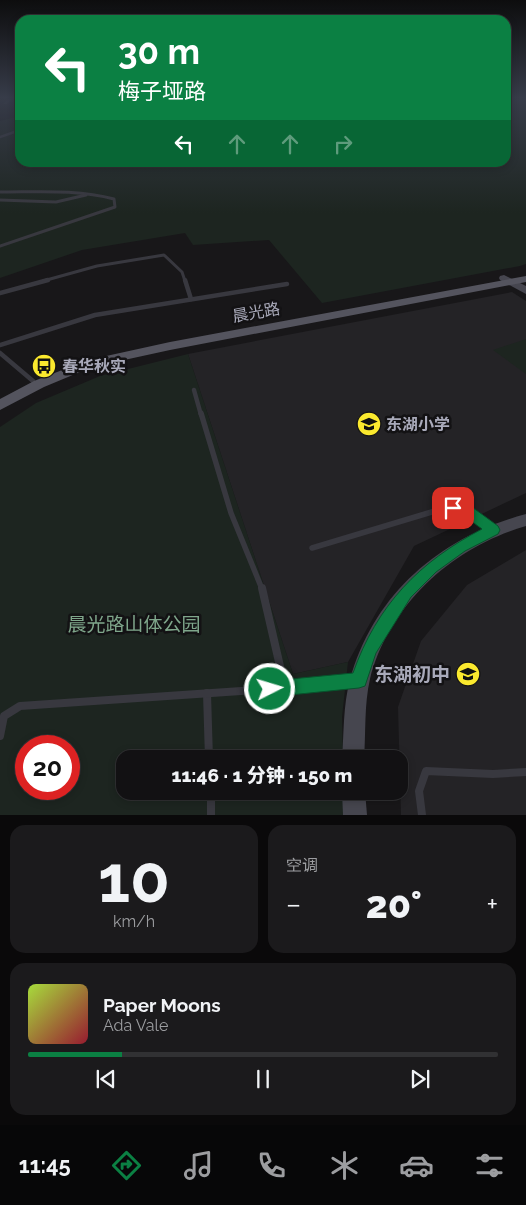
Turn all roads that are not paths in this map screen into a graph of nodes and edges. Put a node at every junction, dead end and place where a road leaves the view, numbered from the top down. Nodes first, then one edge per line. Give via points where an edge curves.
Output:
1 (0, 192) edge
2 (86, 195) junction
3 (0, 200) edge
4 (0, 246) edge
5 (526, 273) edge
6 (526, 279) edge
7 (508, 281) junction
8 (287, 284) dead end
9 (526, 292) edge
10 (0, 293) edge
11 (191, 299) junction
12 (0, 345) edge
13 (0, 353) edge
14 (33, 381) junction
15 (194, 390) dead end
16 (0, 397) edge
17 (0, 405) edge
18 (526, 520) edge
19 (493, 530) junction
20 (312, 548) dead end
21 (359, 680) junction
22 (285, 688) junction
23 (207, 693) junction
24 (0, 736) edge
25 (210, 750) edge
26 (354, 750) edge
27 (526, 772) edge
28 (211, 800) edge
29 (353, 800) edge
30 (212, 815) edge
31 (354, 815) edge
32 (422, 815) edge

1 - 2 lane
2 - 3 lane via 59,201
2 - 4 lane via 114,199 115,206
5 - 7 main road, 晨光路
6 - 7 main road, 晨光路
7 - 9 street
7 - 14 main road, 晨光路 via 168,340 87,359
7 - 17 main road, 晨光路 via 88,364 39,384
8 - 11 lane
10 - 11 lane via 97,266 164,255 182,272
11 - 12 lane via 95,315
13 - 14 lane
14 - 16 main road, 晨光路
15 - 22 lane via 231,512 264,593
18 - 19 street
19 - 20 lane via 467,511 453,508
19 - 21 street via 460,547 406,592 369,650
21 - 22 lane
21 - 26 street
22 - 23 lane
23 - 24 lane via 20,706 4,716
23 - 25 lane
27 - 32 lane via 426,771 419,791
28 - 30 lane
29 - 31 street

